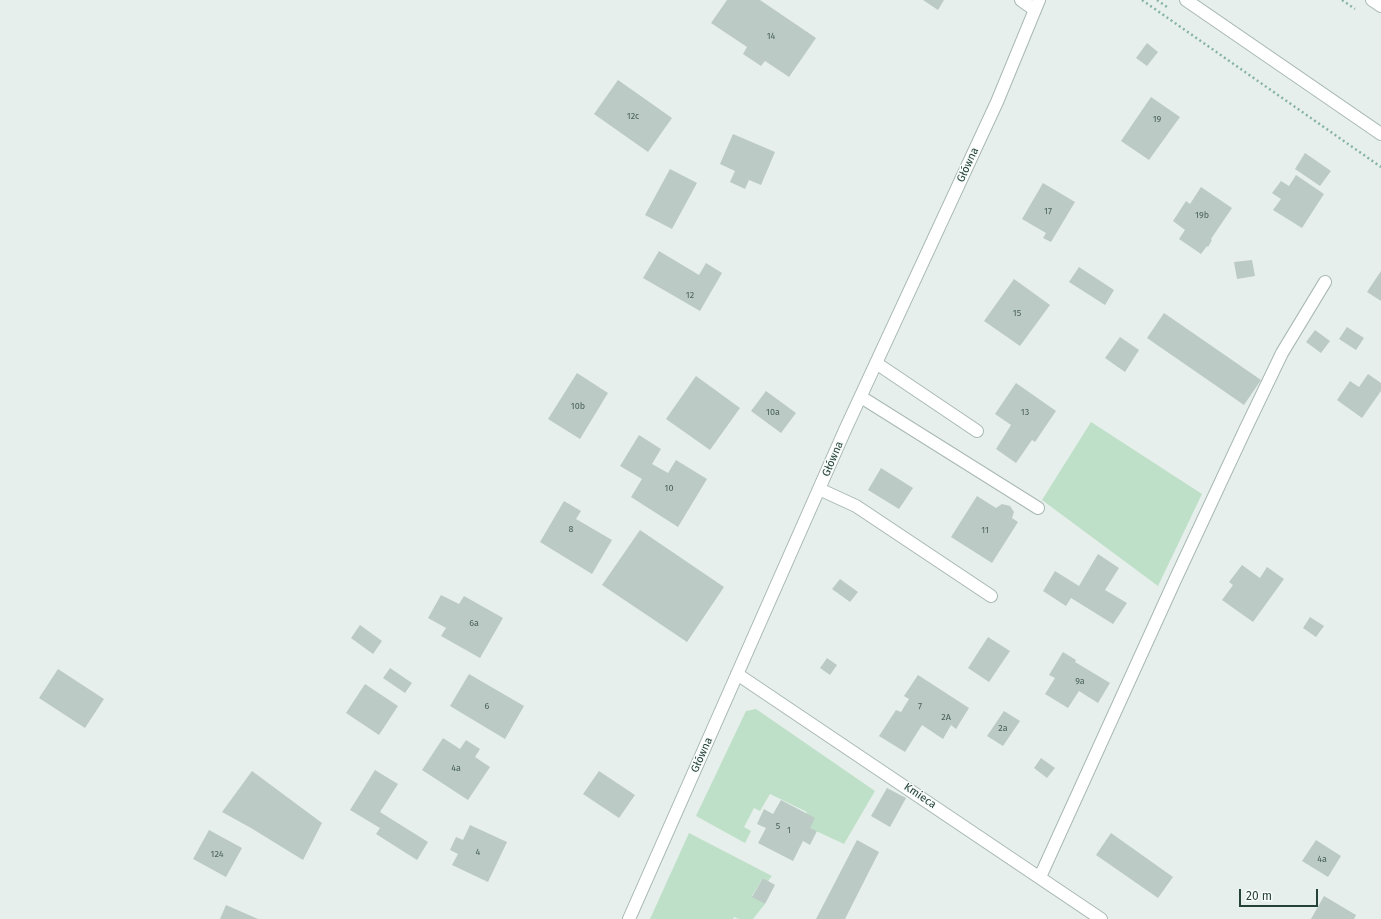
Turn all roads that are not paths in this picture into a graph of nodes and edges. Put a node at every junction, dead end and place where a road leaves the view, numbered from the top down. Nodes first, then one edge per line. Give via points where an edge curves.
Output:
1 (1021, 0) edge
2 (1186, 0) edge
3 (1372, 0) edge
4 (1037, 5) edge
5 (1381, 6) edge
6 (1381, 134) edge
7 (1325, 282) dead end
8 (876, 363) junction
9 (861, 397) junction
10 (977, 431) dead end
11 (819, 489) junction
12 (1038, 508) dead end
13 (991, 596) dead end
14 (737, 674) junction
15 (1040, 877) junction
16 (629, 919) edge
17 (1101, 919) edge

1 - 4 street
2 - 6 street
3 - 5 street
4 - 8 street, Główna via 997,102
7 - 15 street via 1282,353 1245,430
8 - 9 street, Główna
8 - 10 street
9 - 11 street, Główna
9 - 12 street
11 - 13 street via 856,506
11 - 14 street, Główna
14 - 15 street, Kmieca
14 - 16 street, Główna
15 - 17 street, Kmieca

